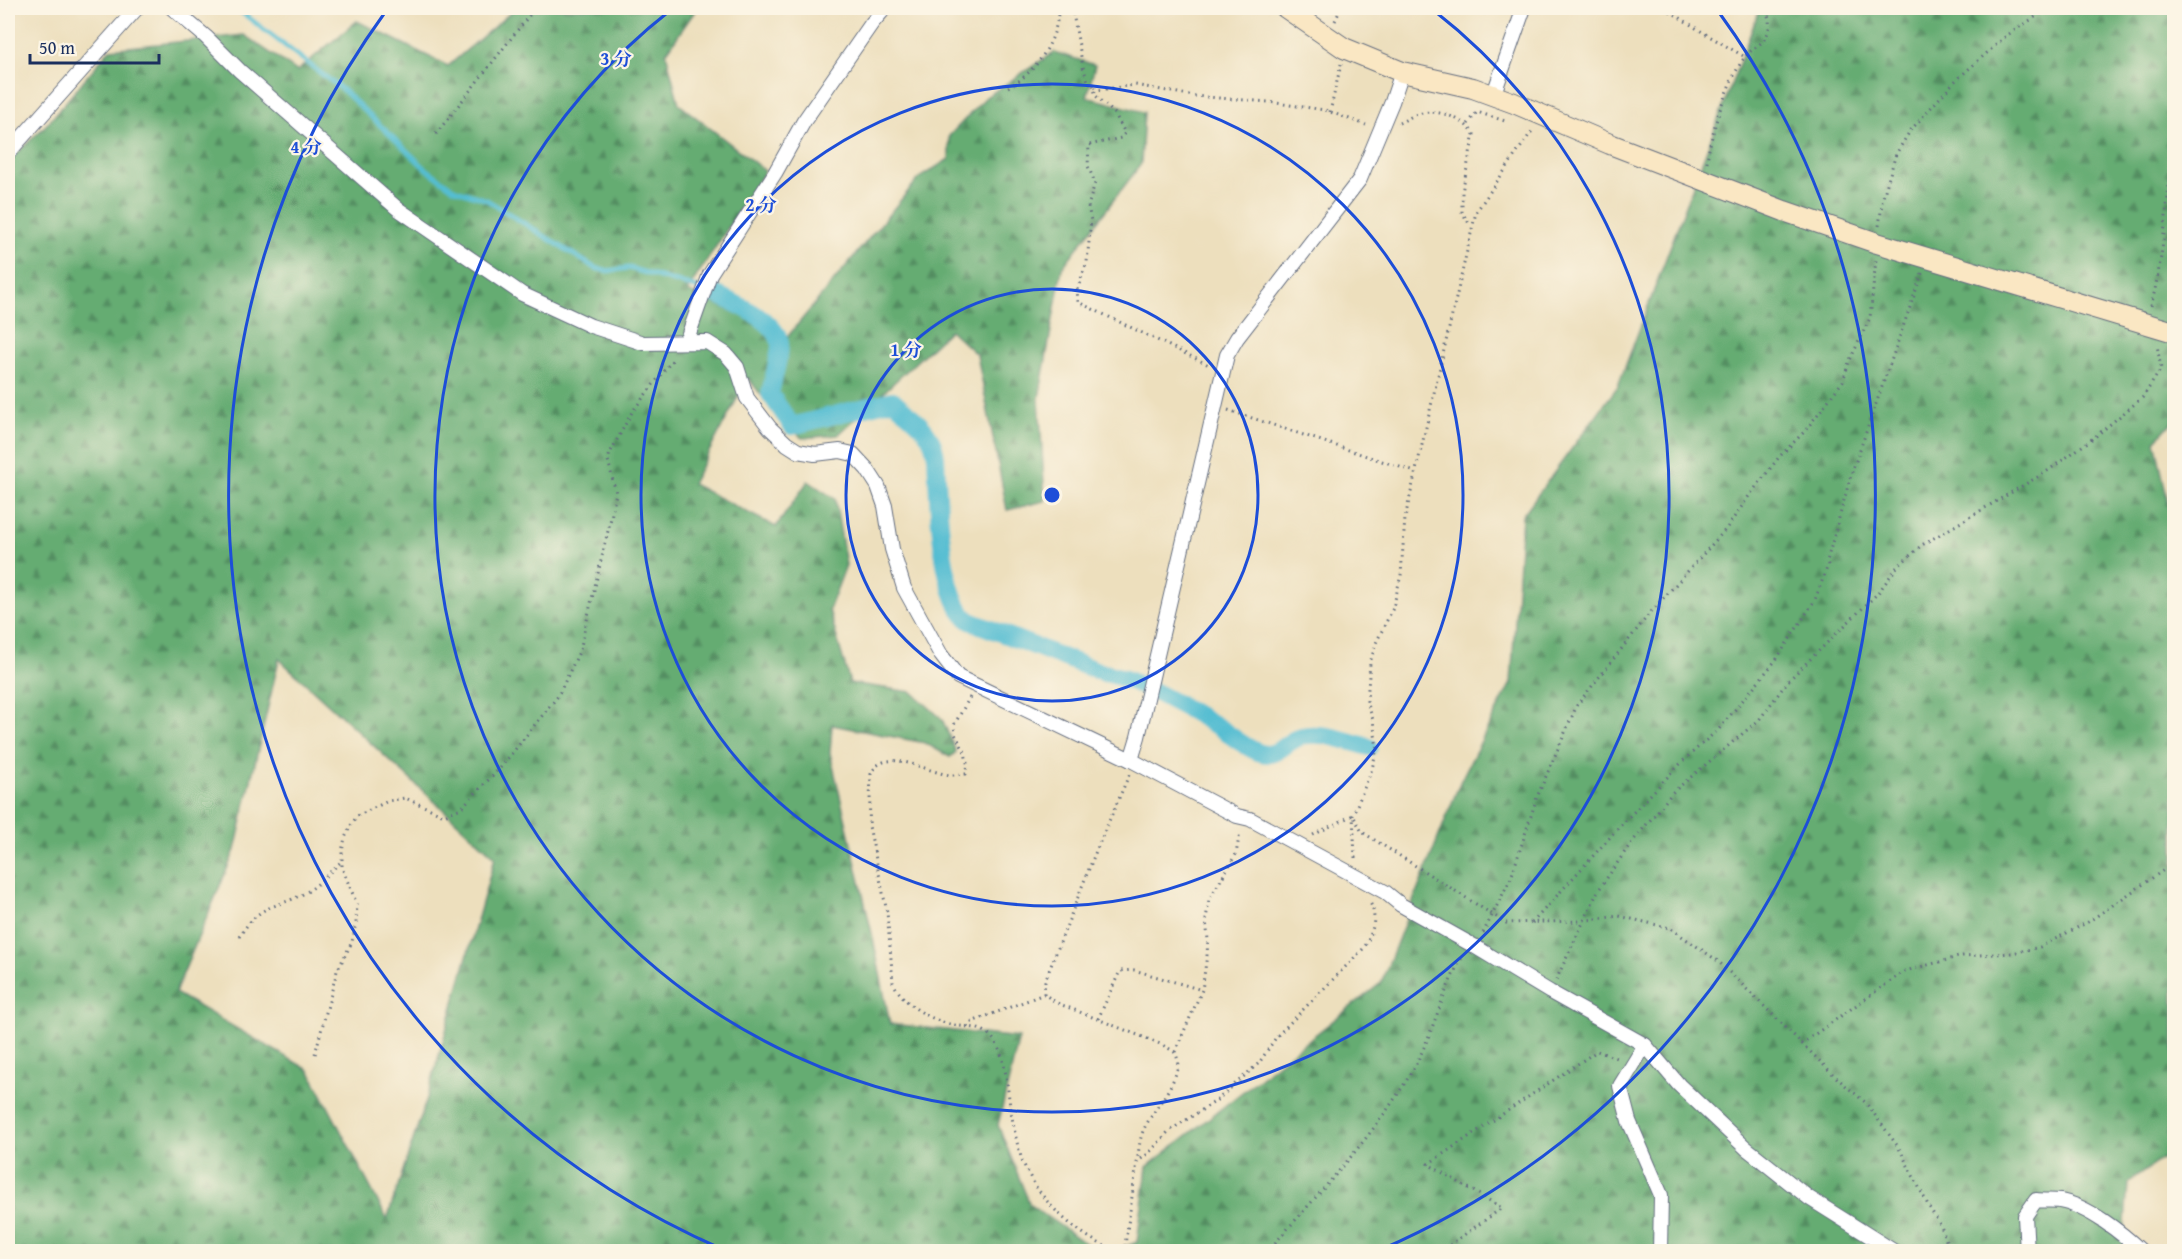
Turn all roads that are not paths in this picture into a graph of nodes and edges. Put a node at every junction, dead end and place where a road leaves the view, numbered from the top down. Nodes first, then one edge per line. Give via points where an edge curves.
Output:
1 (137, 8) edge
2 (172, 8) edge
3 (885, 8) edge
4 (1286, 8) edge
5 (1524, 8) edge
6 (1402, 72) junction
7 (1493, 96) junction
8 (8, 153) edge
9 (2175, 332) edge
10 (686, 342) junction
11 (1133, 761) junction
12 (1645, 1045) junction
13 (1660, 1251) edge
14 (1895, 1251) edge
15 (2027, 1251) edge
16 (2142, 1251) edge

1 - 8 street
2 - 10 street via 398,209 522,294 591,326 643,343
3 - 10 street via 804,121 710,274
4 - 6 street via 1344,48
5 - 7 street
6 - 7 street
6 - 11 street via 1360,179 1227,354
7 - 9 street via 1784,211 1876,243
10 - 11 street via 707,342 726,354 737,367 747,398 787,444 815,454 853,454 867,469 885,506 904,588 941,655 958,677
11 - 12 street via 1385,892 1401,905
12 - 13 street via 1620,1086 1629,1121 1661,1196
12 - 14 street via 1679,1085 1746,1148 1809,1198
15 - 16 street via 2025,1216 2036,1200 2061,1201 2086,1211

